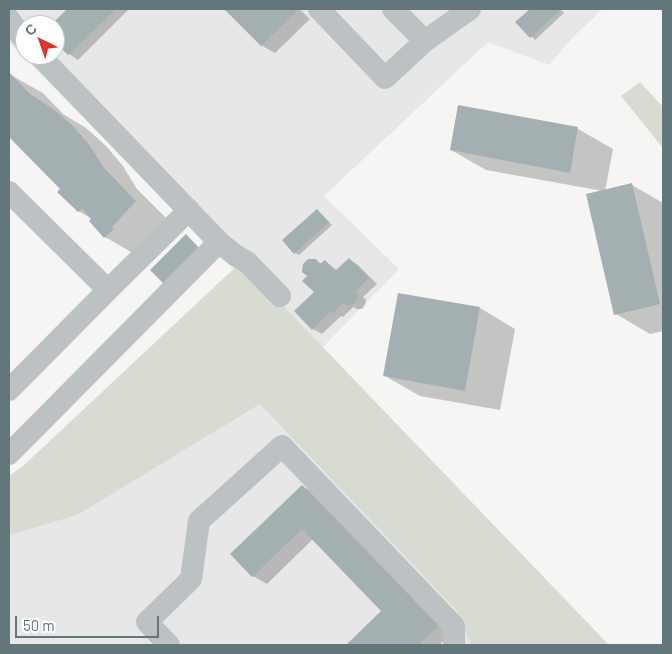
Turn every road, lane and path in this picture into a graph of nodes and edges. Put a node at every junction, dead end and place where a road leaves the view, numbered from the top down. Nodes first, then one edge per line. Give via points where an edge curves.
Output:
1 (319, 9) edge
2 (393, 9) edge
3 (463, 11) edge
4 (425, 41) junction
5 (49, 65) edge
6 (9, 192) edge
7 (189, 210) junction
8 (220, 242) junction
9 (108, 290) junction
10 (280, 296) dead end
11 (9, 390) edge
12 (9, 454) edge
13 (169, 645) edge
14 (454, 645) edge

1 - 4 lane via 385,78
2 - 4 lane
3 - 4 lane
5 - 7 lane
6 - 9 lane
7 - 8 lane
7 - 9 lane
8 - 10 lane via 247,262
8 - 12 lane
9 - 11 lane
13 - 14 lane via 147,622 191,580 199,521 282,446 454,626

